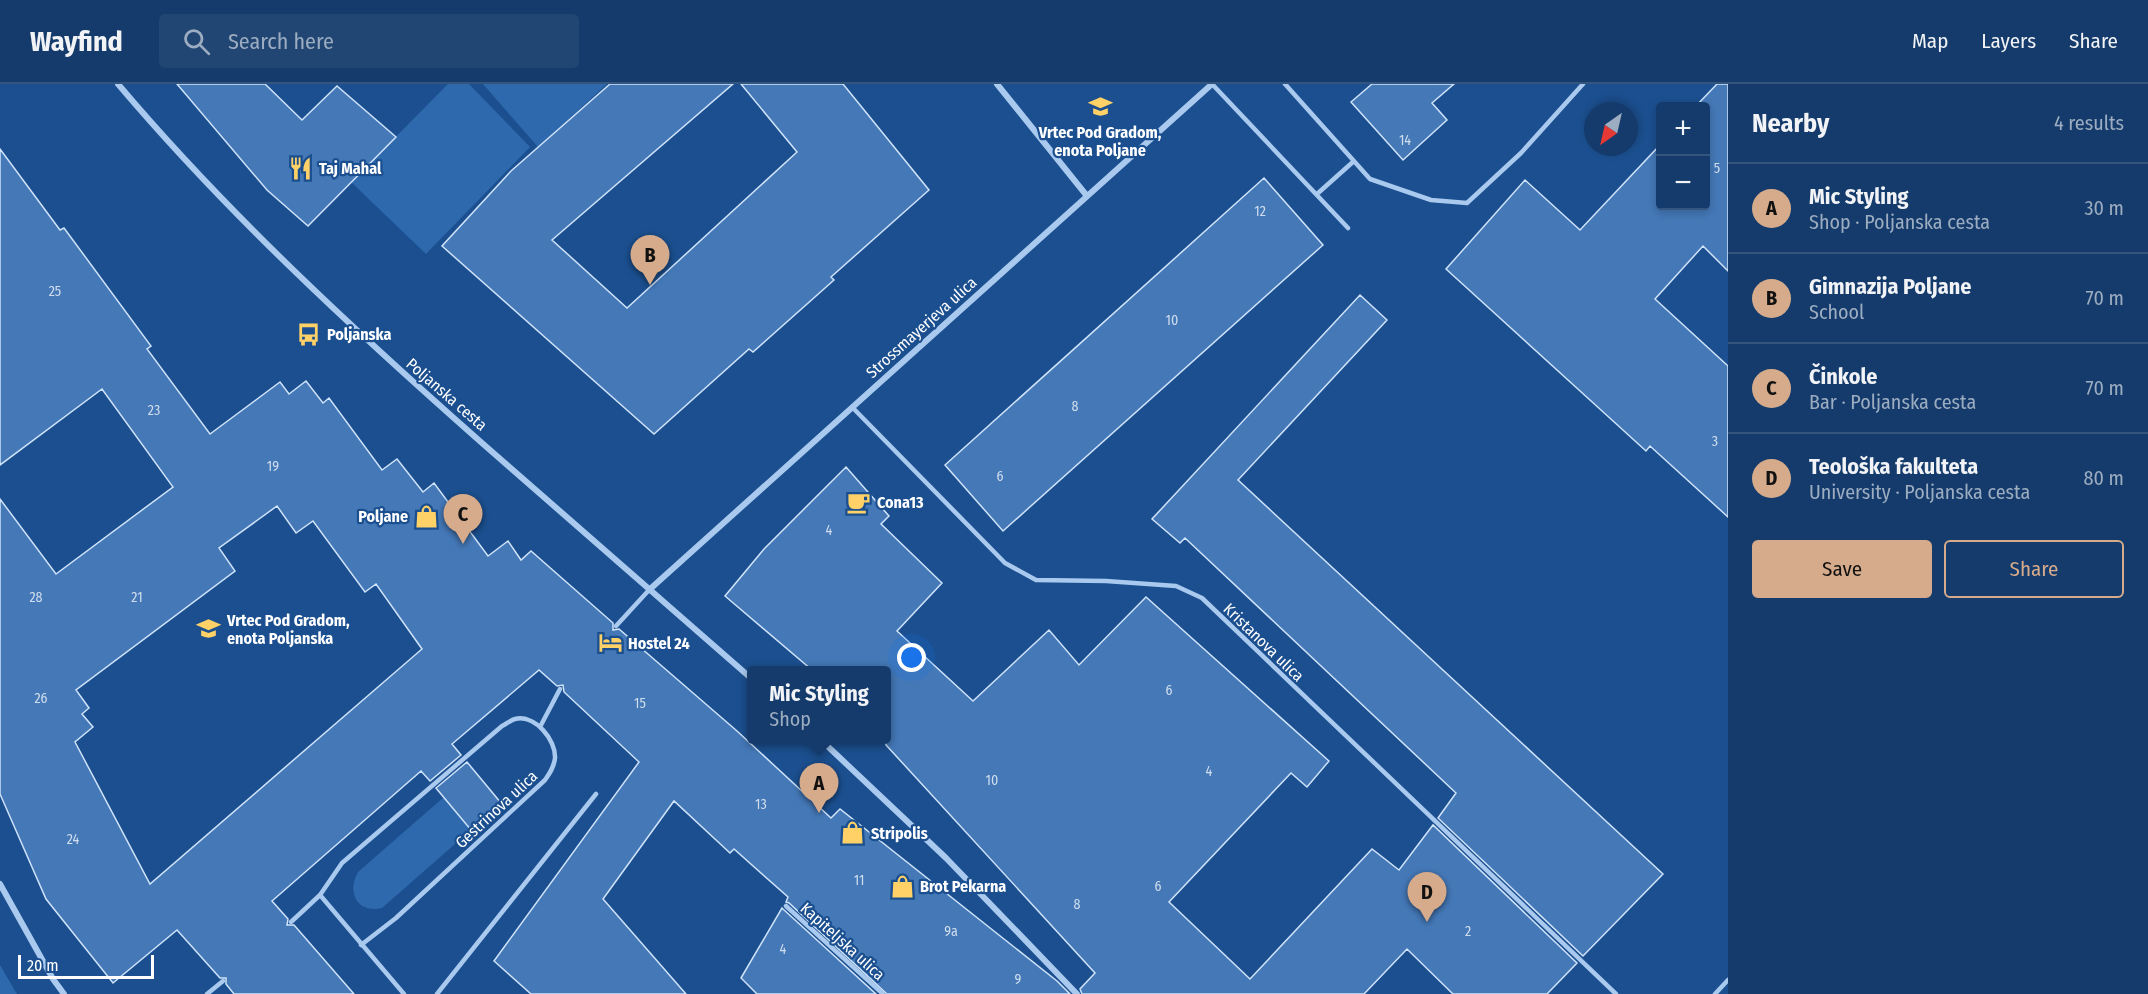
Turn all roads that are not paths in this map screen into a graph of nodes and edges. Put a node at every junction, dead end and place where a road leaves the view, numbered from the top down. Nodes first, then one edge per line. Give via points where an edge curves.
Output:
1 (118, 84) edge
2 (997, 84) edge
3 (1212, 84) edge
4 (1285, 84) edge
5 (1583, 84) edge
6 (1354, 161) junction
7 (1317, 194) junction
8 (1087, 196) junction
9 (1348, 228) dead end
10 (852, 407) junction
11 (649, 590) junction
12 (616, 626) dead end
13 (747, 675) edge
14 (560, 689) dead end
15 (540, 727) junction
16 (825, 744) edge
17 (596, 794) dead end
18 (0, 884) edge
19 (320, 895) junction
20 (786, 906) dead end
21 (291, 922) dead end
22 (361, 945) junction
23 (1728, 980) edge
24 (223, 981) dead end
25 (64, 994) edge
26 (207, 994) edge
27 (404, 994) edge
28 (437, 994) edge
29 (883, 994) edge
30 (1077, 994) edge
31 (1616, 994) edge
32 (1714, 994) edge

1 - 11 street, Poljanska cesta via 246,224 371,345
2 - 8 street
3 - 7 lane
3 - 8 street, Strossmayerjeva ulica
4 - 6 lane
5 - 6 lane via 1521,153 1467,203 1431,200 1370,179
6 - 7 lane
7 - 9 lane
8 - 10 street, Strossmayerjeva ulica
10 - 11 street, Strossmayerjeva ulica
10 - 31 lane, Kristanova ulica via 1005,563 1036,580 1176,586 1202,598
11 - 12 lane
11 - 13 street, Poljanska cesta
14 - 15 lane
15 - 19 lane via 516,719 502,726 342,863
15 - 22 lane, Gestrinova ulica via 550,739 555,756 545,780 396,918
16 - 30 street via 946,858
17 - 28 lane
18 - 25 street
19 - 21 lane
19 - 22 lane
20 - 29 lane, Kapiteljska ulica
22 - 27 lane
23 - 32 lane
24 - 26 lane

